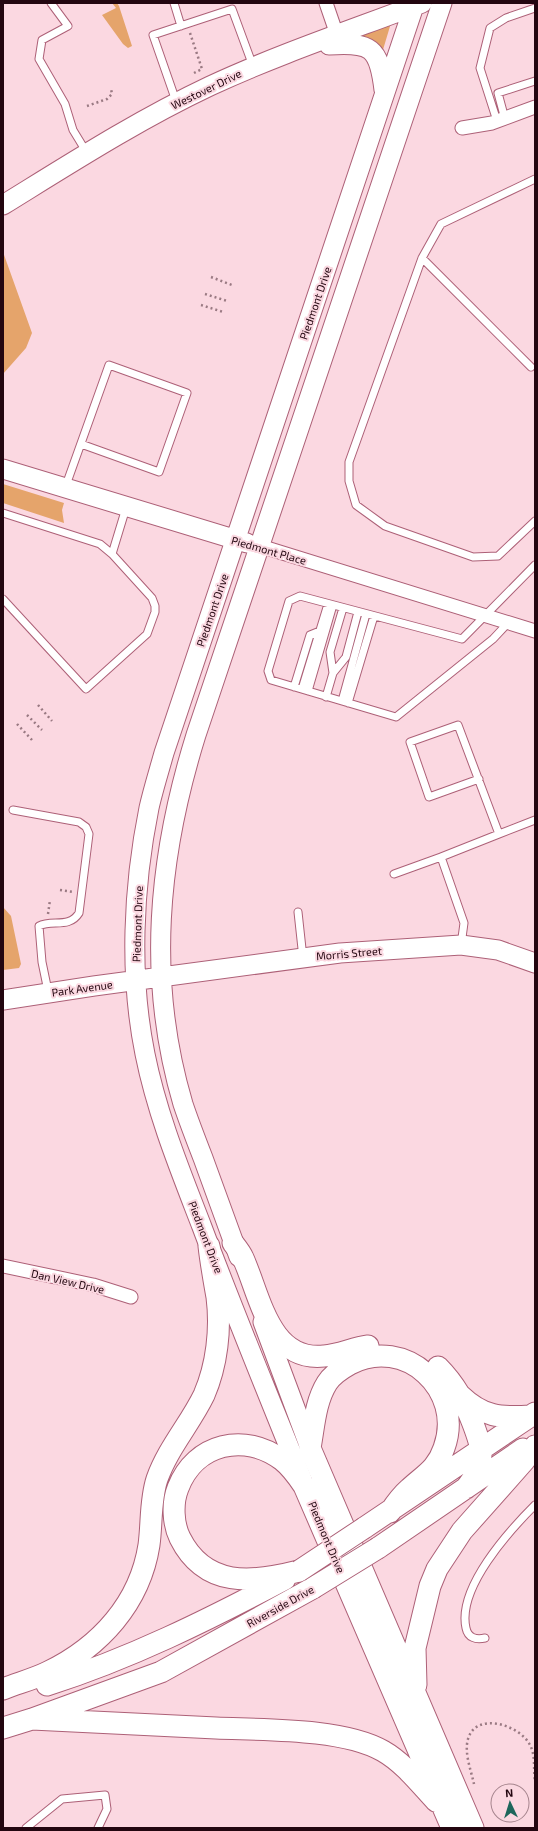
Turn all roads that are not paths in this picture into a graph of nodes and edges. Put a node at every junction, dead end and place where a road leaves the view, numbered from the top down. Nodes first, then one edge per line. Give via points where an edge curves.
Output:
1 (51, 3) edge
2 (174, 3) edge
3 (326, 3) edge
4 (442, 3) edge
5 (417, 4) edge
6 (535, 8) edge
7 (184, 24) junction
8 (336, 35) junction
9 (309, 46) junction
10 (254, 66) junction
11 (535, 80) edge
12 (385, 94) junction
13 (176, 103) junction
14 (535, 107) edge
15 (501, 120) junction
16 (462, 128) dead end
17 (87, 153) junction
18 (535, 179) edge
19 (3, 206) edge
20 (422, 258) junction
21 (534, 367) edge
22 (81, 444) junction
23 (3, 469) edge
24 (65, 489) junction
25 (127, 507) junction
26 (3, 513) edge
27 (535, 521) edge
28 (235, 541) junction
29 (260, 546) junction
30 (112, 554) junction
31 (535, 565) edge
32 (3, 599) edge
33 (331, 604) junction
34 (343, 608) junction
35 (358, 612) junction
36 (370, 615) junction
37 (485, 616) junction
38 (508, 623) junction
39 (320, 630) junction
40 (535, 631) edge
41 (333, 673) junction
42 (294, 687) junction
43 (305, 690) junction
44 (326, 697) junction
45 (345, 702) junction
46 (479, 780) junction
47 (13, 810) dead end
48 (535, 820) edge
49 (498, 834) junction
50 (441, 857) junction
51 (394, 874) dead end
52 (298, 912) dead end
53 (461, 945) junction
54 (303, 958) junction
55 (535, 963) edge
56 (161, 978) junction
57 (136, 981) junction
58 (49, 993) junction
59 (3, 1000) edge
60 (233, 1243) junction
61 (210, 1246) junction
62 (3, 1266) edge
63 (132, 1297) dead end
64 (460, 1395) junction
65 (533, 1414) edge
66 (535, 1442) edge
67 (535, 1446) edge
68 (310, 1448) junction
69 (481, 1451) junction
70 (466, 1488) junction
71 (310, 1499) junction
72 (535, 1505) edge
73 (390, 1512) junction
74 (299, 1570) junction
75 (485, 1638) dead end
76 (3, 1688) edge
77 (417, 1697) junction
78 (3, 1699) edge
79 (32, 1719) junction
80 (3, 1728) edge
81 (459, 1808) edge
82 (26, 1828) edge
83 (98, 1828) edge
84 (473, 1828) edge

1 - 17 lane via 68,26 42,40 39,59 65,104 73,130
2 - 7 lane
3 - 8 street
4 - 29 main road, Piedmont Drive
5 - 8 main road, Westover Drive
5 - 12 main road, Piedmont Drive
6 - 15 lane via 506,18 490,28 480,68
7 - 10 lane via 232,9
7 - 13 lane via 153,35
8 - 9 main road, Westover Drive
9 - 10 main road, Westover Drive
9 - 12 main road via 353,43 368,48 382,70
10 - 13 main road, Westover Drive
11 - 15 lane via 498,93
12 - 28 main road, Piedmont Drive
13 - 17 main road, Westover Drive
14 - 15 street
15 - 16 street
17 - 19 main road, Westover Drive
18 - 20 lane via 442,224
20 - 21 lane
20 - 27 lane via 349,462 349,481 356,505 385,526 473,557 498,556
22 - 22 lane via 159,472 187,393 109,365
22 - 24 lane
23 - 24 main road, Piedmont Place
24 - 25 main road, Piedmont Place
25 - 28 main road, Piedmont Place
25 - 30 lane
26 - 30 lane via 94,542
28 - 29 main road, Piedmont Place
28 - 57 main road, Piedmont Drive via 164,753 149,807 137,896
29 - 37 street, Piedmont Place
29 - 56 main road, Piedmont Drive via 194,742 174,816 161,902
30 - 32 lane via 152,598 155,612 147,634 86,689
31 - 37 lane
33 - 34 lane
33 - 39 lane
33 - 42 lane via 300,596 289,601 268,671 271,680
33 - 43 lane
34 - 35 lane
34 - 41 lane via 330,652
35 - 36 lane
35 - 41 lane via 346,657
36 - 37 lane via 462,639
36 - 45 lane
37 - 38 street, Piedmont Place
38 - 40 street, Piedmont Place
38 - 45 lane via 493,639 396,717
39 - 42 lane via 310,635
39 - 43 lane
41 - 44 lane
42 - 43 lane
43 - 44 lane
44 - 45 lane
46 - 46 lane via 458,725 410,742 429,797
46 - 49 lane
47 - 58 lane via 79,822 86,827 89,834 79,913 69,922 39,926 42,962
48 - 49 lane
49 - 50 lane
50 - 51 lane
50 - 53 lane via 464,923
52 - 54 lane
53 - 54 main road, Morris Street
53 - 55 main road, Morris Street via 498,950
54 - 56 main road, Morris Street
56 - 57 main road, Park Avenue
56 - 60 main road, Piedmont Drive via 172,1060 183,1104
57 - 58 main road, Park Avenue
57 - 61 main road, Piedmont Drive via 145,1054 162,1124
58 - 59 main road, Park Avenue
60 - 64 main road via 243,1257 269,1324 290,1348 299,1354 324,1356 380,1345 410,1349 435,1365
60 - 68 main road, Piedmont Drive
61 - 71 main road, Piedmont Drive
61 - 76 main road via 219,1322 212,1370 193,1416 165,1460 157,1480 152,1501 149,1546 133,1595 110,1629 89,1647 47,1673
62 - 63 street, Dan View Drive via 93,1285
64 - 65 main road via 481,1411 494,1415 508,1417
64 - 69 main road
65 - 69 main road, Riverside Drive
66 - 70 main road, Riverside Drive
67 - 77 main road via 462,1531 437,1569 415,1648
68 - 73 main road via 318,1402 323,1390 332,1376 344,1367 356,1361 382,1356 413,1364 425,1372 435,1382 447,1409 448,1429 445,1447 432,1470 399,1498
68 - 77 main road, Piedmont Drive
69 - 70 main road via 479,1469
69 - 73 main road, Riverside Drive
70 - 79 main road, Riverside Drive, bridge via 378,1548 313,1588 161,1672
71 - 74 main road via 304,1486 283,1461 260,1448 232,1444 205,1453 192,1464 185,1473 174,1504 178,1536 192,1558 206,1570 217,1575 257,1578 280,1576
71 - 81 main road, Piedmont Drive
72 - 75 lane via 496,1548 470,1596 465,1627 473,1638
73 - 74 main road, Riverside Drive, bridge
74 - 78 main road, Riverside Drive via 244,1601 174,1634 104,1664
77 - 81 main road, Piedmont Drive
79 - 80 main road, Riverside Drive
79 - 81 main road via 252,1729 348,1738 383,1751
81 - 84 main road, Piedmont Drive
82 - 83 lane via 62,1799 105,1795 107,1809

